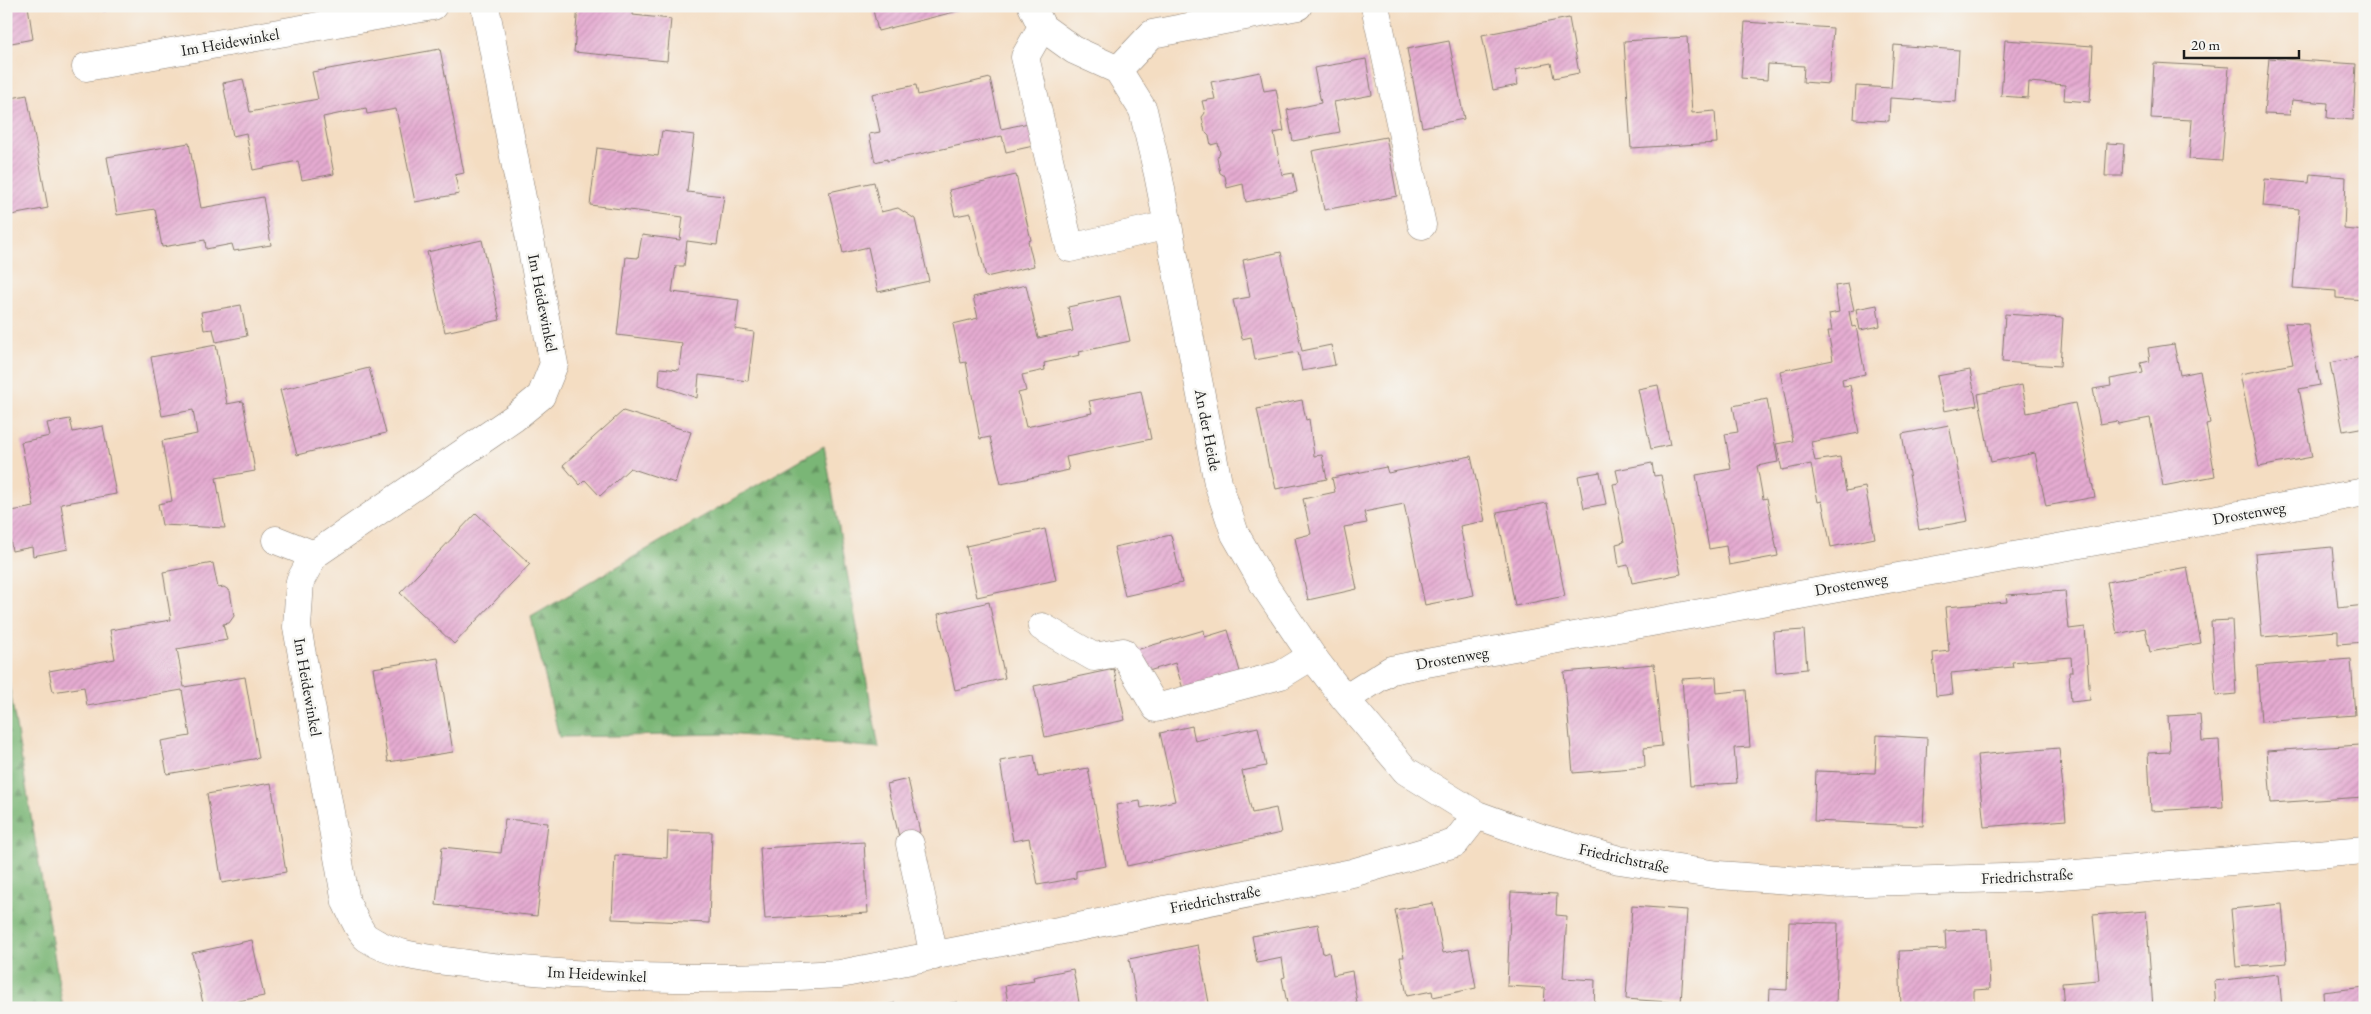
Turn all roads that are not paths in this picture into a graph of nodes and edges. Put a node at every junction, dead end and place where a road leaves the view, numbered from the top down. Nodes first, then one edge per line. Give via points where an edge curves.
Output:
1 (433, 6) edge
2 (485, 6) edge
3 (1298, 6) edge
4 (1375, 6) edge
5 (1037, 17) edge
6 (86, 67) dead end
7 (1118, 70) junction
8 (1168, 225) junction
9 (1422, 225) dead end
10 (2365, 492) edge
11 (276, 540) dead end
12 (314, 555) junction
13 (1042, 627) dead end
14 (1312, 656) junction
15 (1345, 699) junction
16 (1477, 816) junction
17 (910, 844) dead end
18 (2365, 850) edge
19 (924, 958) junction

1 - 6 street, Im Heidewinkel
2 - 12 street, Im Heidewinkel via 554,364 541,396 514,418
3 - 7 street via 1152,34
4 - 9 street
5 - 7 street via 1074,50
5 - 8 street via 1025,57 1070,248
7 - 8 street, An der Heide via 1144,110
8 - 14 street, An der Heide via 1218,484 1226,509 1235,534 1266,588
10 - 15 street, Drostenweg via 1391,670
11 - 12 street
12 - 19 street, Im Heidewinkel via 300,581 297,626 346,902 365,937 403,955 509,969 680,978 757,979 840,974
13 - 14 street via 1094,657 1123,652 1156,708 1281,675
14 - 15 street, An der Heide
15 - 16 street, An der Heide via 1406,771
16 - 18 street, Friedrichstraße via 1620,860 1718,875 1830,883 2038,877
16 - 19 street, Friedrichstraße via 1455,843 1352,873
17 - 19 street

